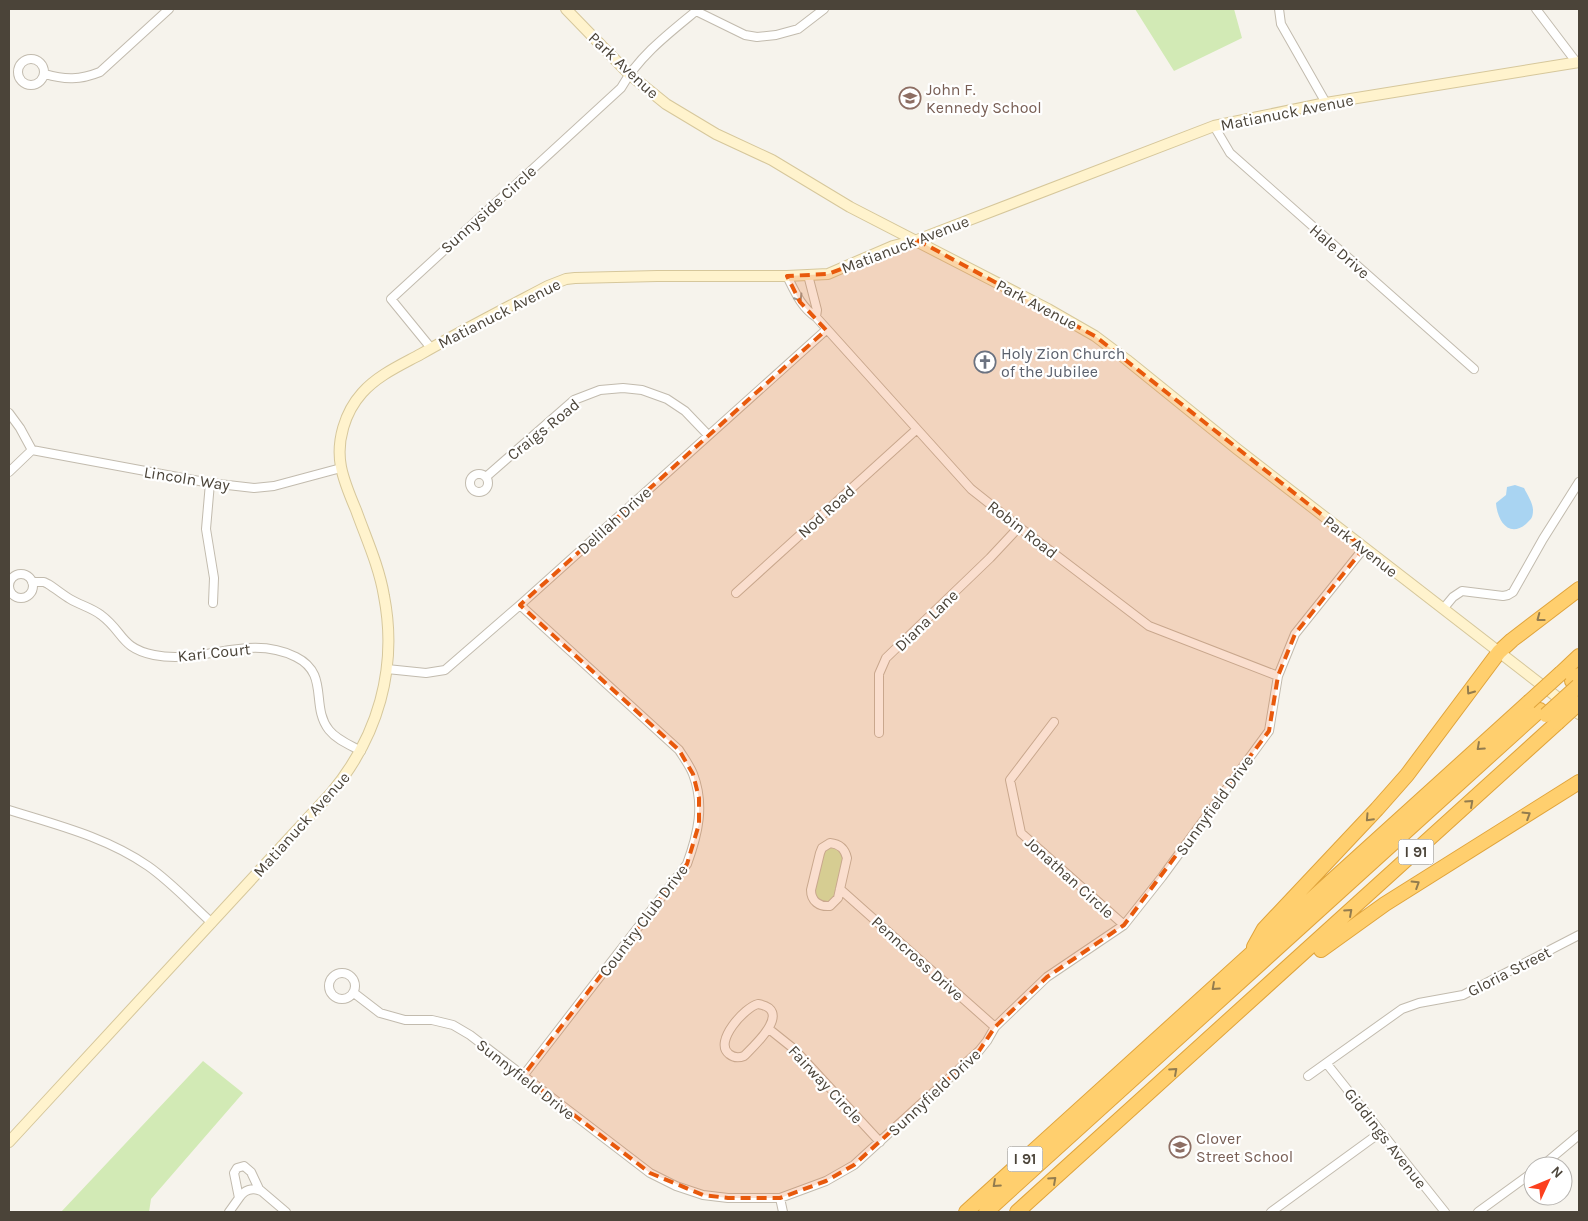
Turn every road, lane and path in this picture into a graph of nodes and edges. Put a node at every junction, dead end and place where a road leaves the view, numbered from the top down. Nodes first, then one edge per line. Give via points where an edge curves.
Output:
1 (169, 9) edge
2 (566, 9) edge
3 (824, 9) edge
4 (1278, 9) edge
5 (1536, 9) edge
6 (696, 10) edge
7 (1578, 62) edge
8 (45, 74) dead end
9 (629, 74) junction
10 (1326, 103) junction
11 (1214, 126) junction
12 (917, 240) junction
13 (808, 275) junction
14 (787, 276) junction
15 (816, 317) junction
16 (826, 330) junction
17 (431, 348) junction
18 (1474, 369) dead end
19 (9, 413) edge
20 (917, 429) junction
21 (708, 435) junction
22 (32, 450) junction
23 (341, 468) junction
24 (9, 472) edge
25 (486, 477) dead end
26 (1579, 482) edge
27 (210, 483) junction
28 (1019, 527) junction
29 (1364, 548) junction
30 (32, 582) dead end
31 (1579, 589) edge
32 (736, 593) dead end
33 (213, 603) dead end
34 (520, 605) junction
35 (1444, 609) junction
36 (1499, 652) junction
37 (1579, 656) edge
38 (387, 669) junction
39 (1278, 676) junction
40 (1574, 680) edge
41 (1579, 703) edge
42 (1543, 712) junction
43 (1579, 714) edge
44 (1054, 722) dead end
45 (879, 733) dead end
46 (361, 751) junction
47 (1579, 782) edge
48 (9, 810) edge
49 (840, 889) junction
50 (212, 923) junction
51 (1124, 925) junction
52 (1579, 935) edge
53 (1251, 954) junction
54 (1274, 980) junction
55 (354, 993) dead end
56 (995, 1027) junction
57 (769, 1029) junction
58 (1327, 1064) junction
59 (523, 1076) junction
60 (1308, 1076) dead end
61 (1381, 1132) junction
62 (1579, 1135) edge
63 (9, 1142) edge
64 (880, 1142) junction
65 (1554, 1156) edge
66 (1523, 1179) edge
67 (261, 1190) junction
68 (239, 1198) junction
69 (780, 1198) junction
70 (1283, 1204) junction
71 (229, 1212) edge
72 (286, 1212) edge
73 (782, 1212) edge
74 (966, 1212) edge
75 (986, 1212) edge
76 (996, 1212) edge
77 (1017, 1212) edge
78 (1271, 1212) edge
79 (1289, 1212) edge
80 (1444, 1212) edge
81 (1478, 1212) edge

1 - 8 street via 100,72 74,80
2 - 9 street, Park Avenue
3 - 6 street via 798,29 757,37 744,35
4 - 10 street via 1281,24
5 - 7 street
6 - 9 street via 656,44
7 - 10 street, Matianuck Avenue
9 - 12 street, Park Avenue via 666,104 716,134 772,160 850,206
9 - 17 street, Sunnyside Circle via 621,88 391,299
10 - 11 street, Matianuck Avenue
11 - 12 street, Matianuck Avenue
11 - 18 street, Hale Drive via 1230,153
12 - 13 street, Matianuck Avenue via 893,246 828,274
12 - 29 street, Park Avenue via 1094,336
13 - 14 street, Matianuck Avenue
13 - 15 street, Robin Road
14 -> 15 street, Robin Road via 800,302
14 - 17 street, Matianuck Avenue via 566,279
15 - 16 street, Robin Road
16 - 20 street, Robin Road
16 - 21 street, Delilah Drive
17 - 23 street, Matianuck Avenue via 378,379 358,398 342,433
19 - 22 street
20 - 28 street, Robin Road via 971,489
20 - 32 street, Nod Road
21 - 25 street, Craigs Road via 685,411 667,399 642,390 600,390 574,400
21 - 34 street, Delilah Drive
22 - 24 street
22 - 27 street, Lincoln Way
23 - 27 street, Lincoln Way via 265,488
23 - 38 street, Matianuck Avenue via 384,592 388,630
26 - 35 street via 1513,592 1502,596 1462,591
27 - 33 street via 206,529 214,578
28 - 39 street, Robin Road via 1149,626
28 - 45 street, Diana Lane via 886,658 879,674
29 - 35 street, Park Avenue
29 - 39 street, Sunnyfield Drive via 1295,634
30 - 46 street, Kari Court via 44,582 97,612 130,646 146,653 178,657 261,647 298,658 316,677 326,727 335,737
31 -> 36 highway
34 - 38 street, Delilah Drive via 445,670
34 - 59 street, Country Club Drive via 679,750 693,774 699,798 699,824 687,864
35 - 36 street, Park Avenue
36 - 43 street, Park Avenue
36 -> 53 highway via 1408,775 1264,929
37 - 40 highway, I 91
38 - 46 street, Matianuck Avenue via 376,714
39 - 51 street, Sunnyfield Drive via 1269,731
40 - 42 highway, I 91, bridge
40 - 42 highway, bridge
41 - 42 highway, I 91, bridge
42 -> 53 highway, I 91
54 -> 42 highway, I 91
42 - 75 highway
42 - 76 highway
44 - 51 street, Jonathan Circle via 1010,780 1021,833
46 - 50 street, Matianuck Avenue via 344,778
54 -> 47 highway via 1300,968 1336,937 1385,904
48 - 50 street via 116,847 155,871
49 - 49 street via 846,852 841,846 830,843 820,853 811,896 819,905 830,906 838,898
49 - 56 street, Penncross Drive
50 - 63 street, Matianuck Avenue
51 - 56 street, Sunnyfield Drive via 1047,976
52 - 58 street, Gloria Street via 1463,995 1402,1009
53 -> 74 highway, I 91
77 -> 54 highway, I 91
55 - 59 street, Sunnyfield Drive via 380,1013 405,1020 432,1020 453,1025
56 - 64 street, Sunnyfield Drive via 979,1052
57 - 57 street via 771,1011 763,1005 752,1006 726,1037 724,1048 735,1057 744,1056
57 - 64 street, Fairway Circle via 794,1049
58 - 60 street, Gloria Street
58 - 61 street, Giddings Avenue
59 - 69 street, Sunnyfield Drive via 650,1173 676,1186 703,1195 728,1198
61 - 70 street
61 - 80 street, Giddings Avenue
62 - 65 street
64 - 69 street, Sunnyfield Drive via 854,1165 826,1182
66 - 81 street
67 - 68 street via 249,1190
67 - 68 street via 248,1168 241,1166 234,1175
67 - 72 street
68 - 71 street
69 - 73 street
70 - 78 street
70 - 79 street

